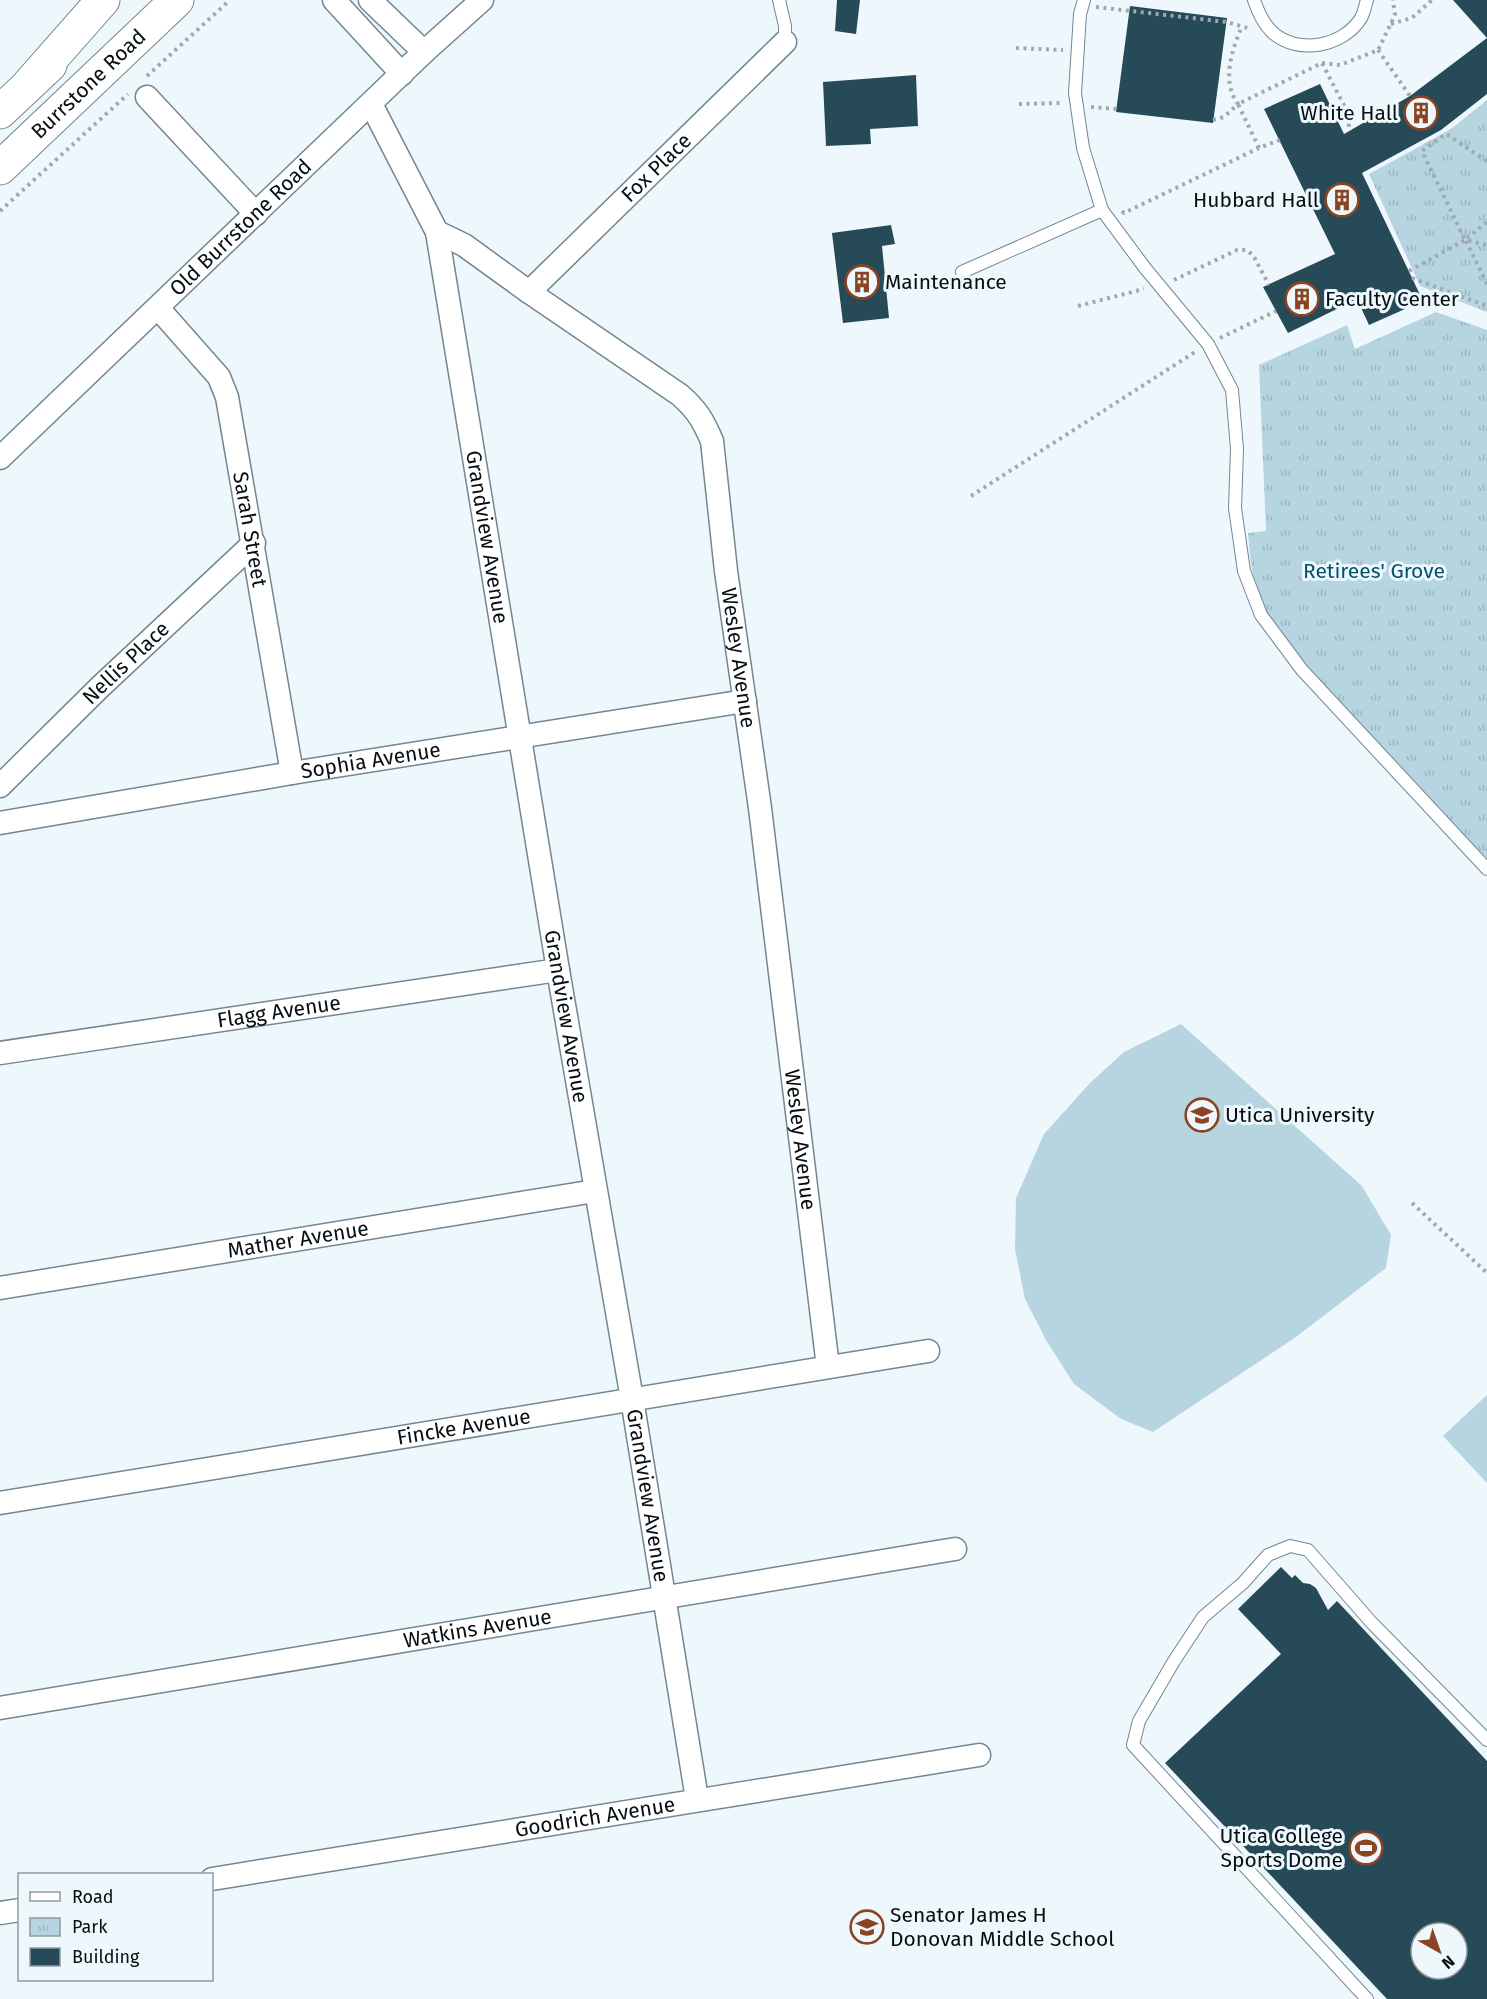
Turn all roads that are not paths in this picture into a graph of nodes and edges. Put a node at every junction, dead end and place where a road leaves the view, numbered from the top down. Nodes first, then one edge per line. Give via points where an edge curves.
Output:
1 (103, 0) edge
2 (123, 0) edge
3 (177, 0) edge
4 (334, 0) edge
5 (370, 0) edge
6 (482, 0) edge
7 (778, 0) edge
8 (1254, 0) edge
9 (1367, 0) edge
10 (1084, 1) edge
11 (785, 42) joint
12 (424, 52) junction
13 (402, 74) junction
14 (29, 84) junction
15 (143, 87) road end
16 (371, 104) junction
17 (0, 112) edge
18 (0, 168) edge
19 (1102, 210) junction
20 (256, 214) junction
21 (437, 232) junction
22 (962, 272) dead end
23 (529, 292) junction
24 (158, 308) junction
25 (0, 458) edge
26 (254, 543) junction
27 (745, 701) junction
28 (520, 737) junction
29 (292, 773) junction
30 (0, 786) edge
31 (0, 823) edge
32 (1487, 869) edge
33 (558, 970) junction
34 (0, 1053) edge
35 (595, 1191) junction
36 (0, 1288) edge
37 (928, 1351) dead end
38 (828, 1367) junction
39 (632, 1399) junction
40 (0, 1503) edge
41 (955, 1549) dead end
42 (665, 1597) junction
43 (0, 1708) edge
44 (1487, 1740) edge
45 (979, 1755) dead end
46 (697, 1799) junction
47 (213, 1879) edge
48 (18, 1910) edge
49 (0, 1913) edge
50 (1367, 1999) edge

1 - 14 main road
2 - 14 main road, Burrstone Road
3 - 18 main road, Burrstone Road
4 - 13 street
5 - 12 street
6 - 12 street, Old Burrstone Road
7 - 11 lane
8 - 9 lane via 1260,16 1273,32 1301,45 1324,45 1348,33 1362,17
10 - 19 lane via 1075,93 1083,148
11 - 23 street, Fox Place
12 - 13 street, Old Burrstone Road
13 - 16 street, Old Burrstone Road
14 - 17 main road, Burrstone Road
15 - 20 street
16 - 20 street, Old Burrstone Road
16 - 21 street
19 - 22 lane
19 - 32 lane via 1208,344 1232,390 1237,449 1235,508 1244,571 1261,615 1302,670
20 - 24 street, Old Burrstone Road
21 - 23 street, Wesley Avenue via 464,245
21 - 28 street, Grandview Avenue
23 - 27 street, Wesley Avenue via 680,395 705,425 712,441
24 - 25 street, Old Burrstone Road
24 - 26 street, Sarah Street via 219,377 227,397
26 - 29 street, Sarah Street
26 - 30 street, Nellis Place
27 - 28 street, Sophia Avenue
27 - 38 street, Wesley Avenue
28 - 29 street, Sophia Avenue
28 - 33 street, Grandview Avenue
29 - 31 street, Sophia Avenue
33 - 34 street, Flagg Avenue
33 - 35 street, Grandview Avenue
35 - 36 street, Mather Avenue
35 - 39 street, Grandview Avenue
37 - 38 street, Fincke Avenue
38 - 39 street, Fincke Avenue
39 - 40 street, Fincke Avenue
39 - 42 street, Grandview Avenue
41 - 42 street, Watkins Avenue
42 - 43 street, Watkins Avenue
42 - 46 street, Grandview Avenue
44 - 50 lane via 1371,1622 1308,1550 1290,1546 1268,1555 1243,1583 1203,1617 1139,1721 1133,1745
45 - 46 street, Goodrich Avenue
46 - 47 street, Goodrich Avenue
48 - 49 street

